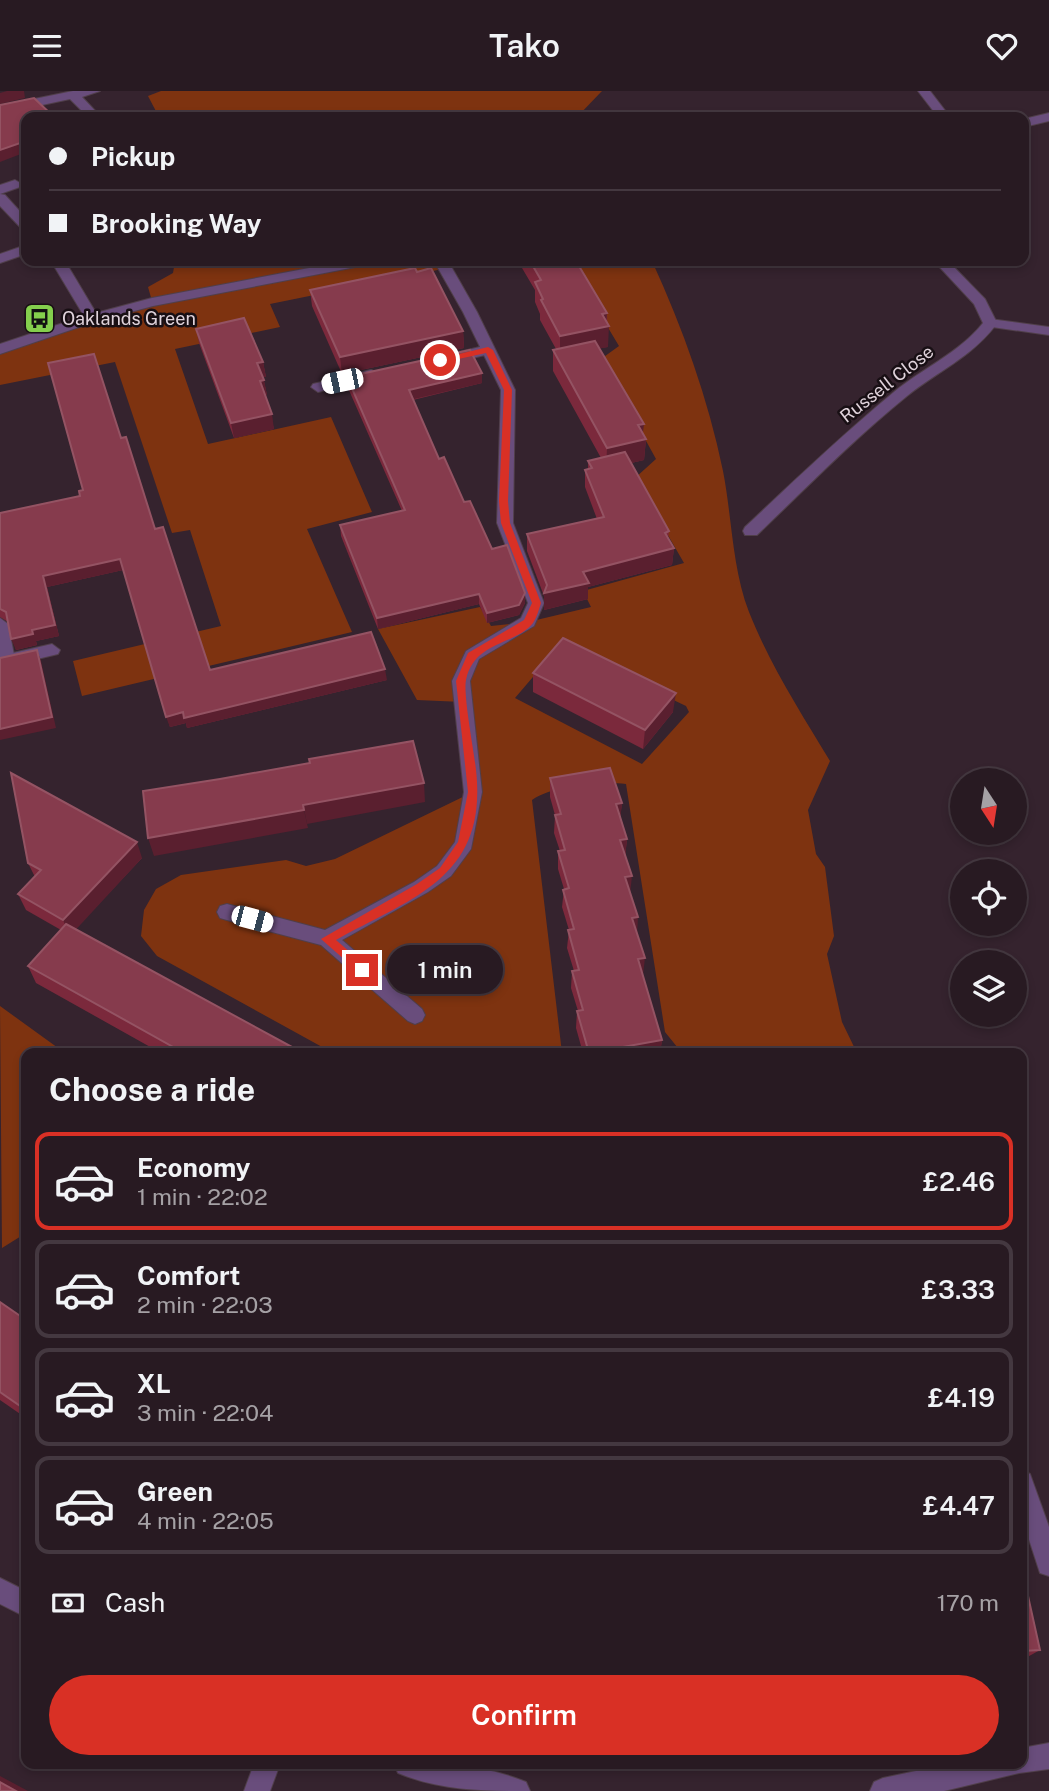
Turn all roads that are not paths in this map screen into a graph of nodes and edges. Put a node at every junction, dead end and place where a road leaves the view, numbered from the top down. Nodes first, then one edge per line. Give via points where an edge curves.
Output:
1 (94, 91) edge
2 (924, 91) edge
3 (73, 95) junction
4 (46, 96) edge
5 (0, 110) edge
6 (90, 112) edge
7 (940, 112) edge
8 (1049, 117) edge
9 (1029, 123) edge
10 (15, 184) dead end
11 (0, 190) edge
12 (0, 198) edge
13 (21, 220) edge
14 (21, 251) edge
15 (0, 259) edge
16 (61, 266) edge
17 (340, 266) edge
18 (443, 266) edge
19 (946, 266) edge
20 (92, 318) junction
21 (990, 323) junction
22 (1049, 331) edge
23 (0, 349) edge
24 (488, 350) junction
25 (436, 361) edge
26 (384, 372) edge
27 (318, 387) dead end
28 (751, 531) dead end
29 (0, 624) edge
30 (52, 650) dead end
31 (4, 661) edge
32 (227, 912) dead end
33 (327, 939) junction
34 (415, 1015) dead end
35 (1027, 1497) edge
36 (1049, 1564) edge
37 (0, 1590) edge
38 (21, 1602) edge
39 (1049, 1756) edge
40 (1027, 1760) edge
41 (265, 1769) edge
42 (427, 1769) edge
43 (986, 1769) edge
44 (257, 1791) edge
45 (517, 1791) edge
46 (883, 1791) edge

1 - 3 street
2 - 7 street
3 - 4 street
3 - 6 street
4 - 5 street
8 - 9 street
10 - 11 street
12 - 13 street
14 - 15 street
16 - 20 street
17 - 20 street
18 - 24 street
19 - 21 street via 980,302
20 - 23 street
21 - 22 street
21 - 28 street, Russell Close via 978,340 854,432
24 - 25 street
24 - 33 street via 508,390 505,523 537,603 528,622 472,655 461,681 473,792 464,844 444,871 421,887
26 - 27 street
29 - 31 street
30 - 31 street
32 - 33 street
33 - 34 street
35 - 36 street
37 - 38 street
39 - 40 street
41 - 44 street
42 - 45 street
43 - 46 street

